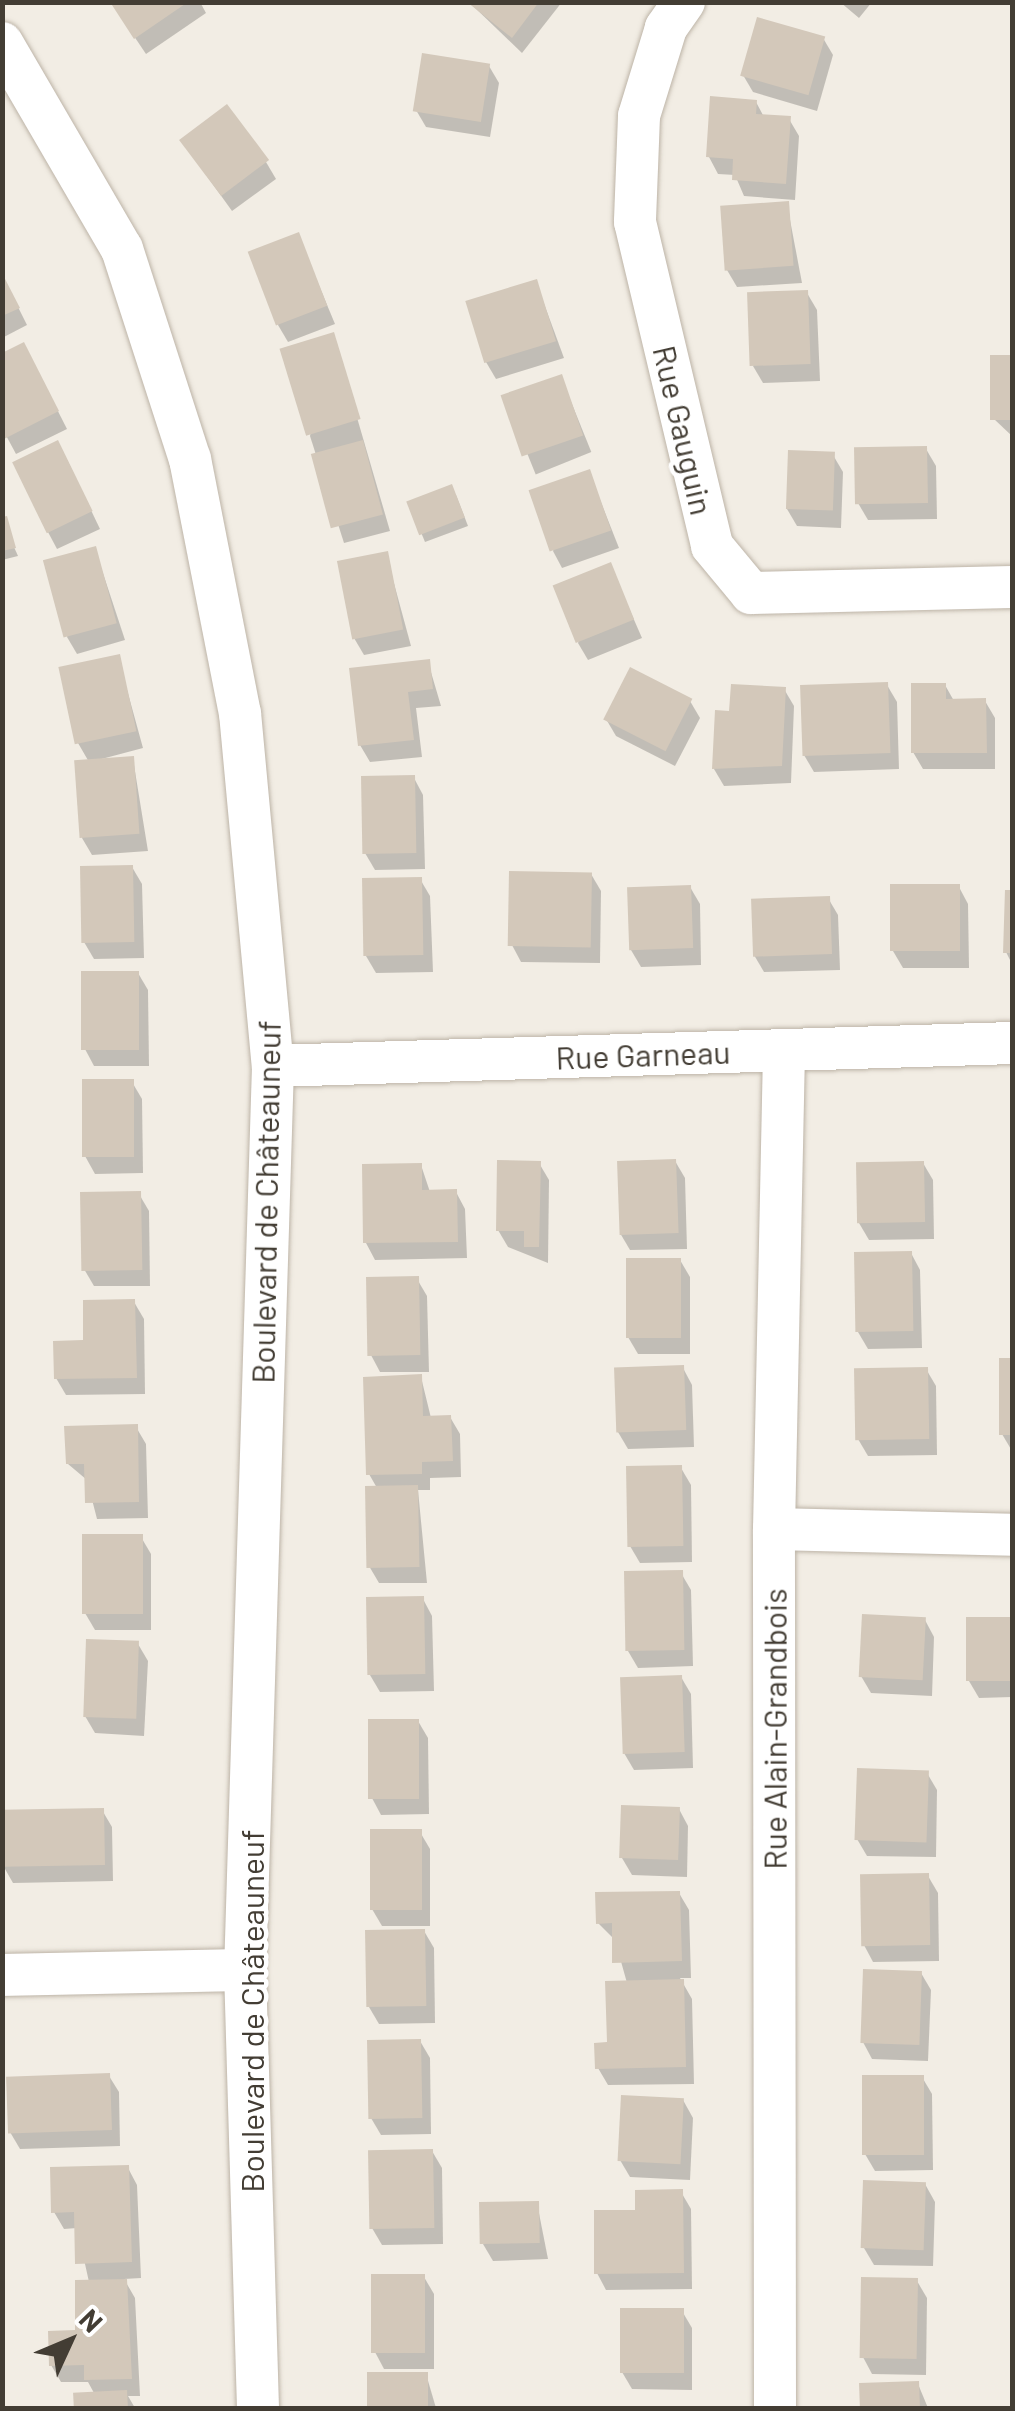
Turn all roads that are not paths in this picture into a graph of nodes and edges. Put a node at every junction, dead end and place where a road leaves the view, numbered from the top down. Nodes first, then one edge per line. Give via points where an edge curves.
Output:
1 (684, 2) edge
2 (2, 43) edge
3 (1012, 587) edge
4 (1012, 1043) edge
5 (784, 1050) junction
6 (273, 1066) junction
7 (774, 1529) junction
8 (1012, 1535) edge
9 (245, 1970) junction
10 (2, 1976) edge
11 (258, 2408) edge
12 (775, 2408) edge

1 - 3 street, Rue Gauguin via 639,116 634,222 712,546 751,593
2 - 6 street, Boulevard de Châteauneuf via 122,249 190,459 240,714
4 - 5 street, Rue Garneau
5 - 6 street, Rue Garneau
5 - 7 street, Rue Alain-Grandbois
6 - 9 street, Boulevard de Châteauneuf
7 - 8 street
7 - 12 street, Rue Alain-Grandbois
9 - 10 street
9 - 11 street, Boulevard de Châteauneuf

